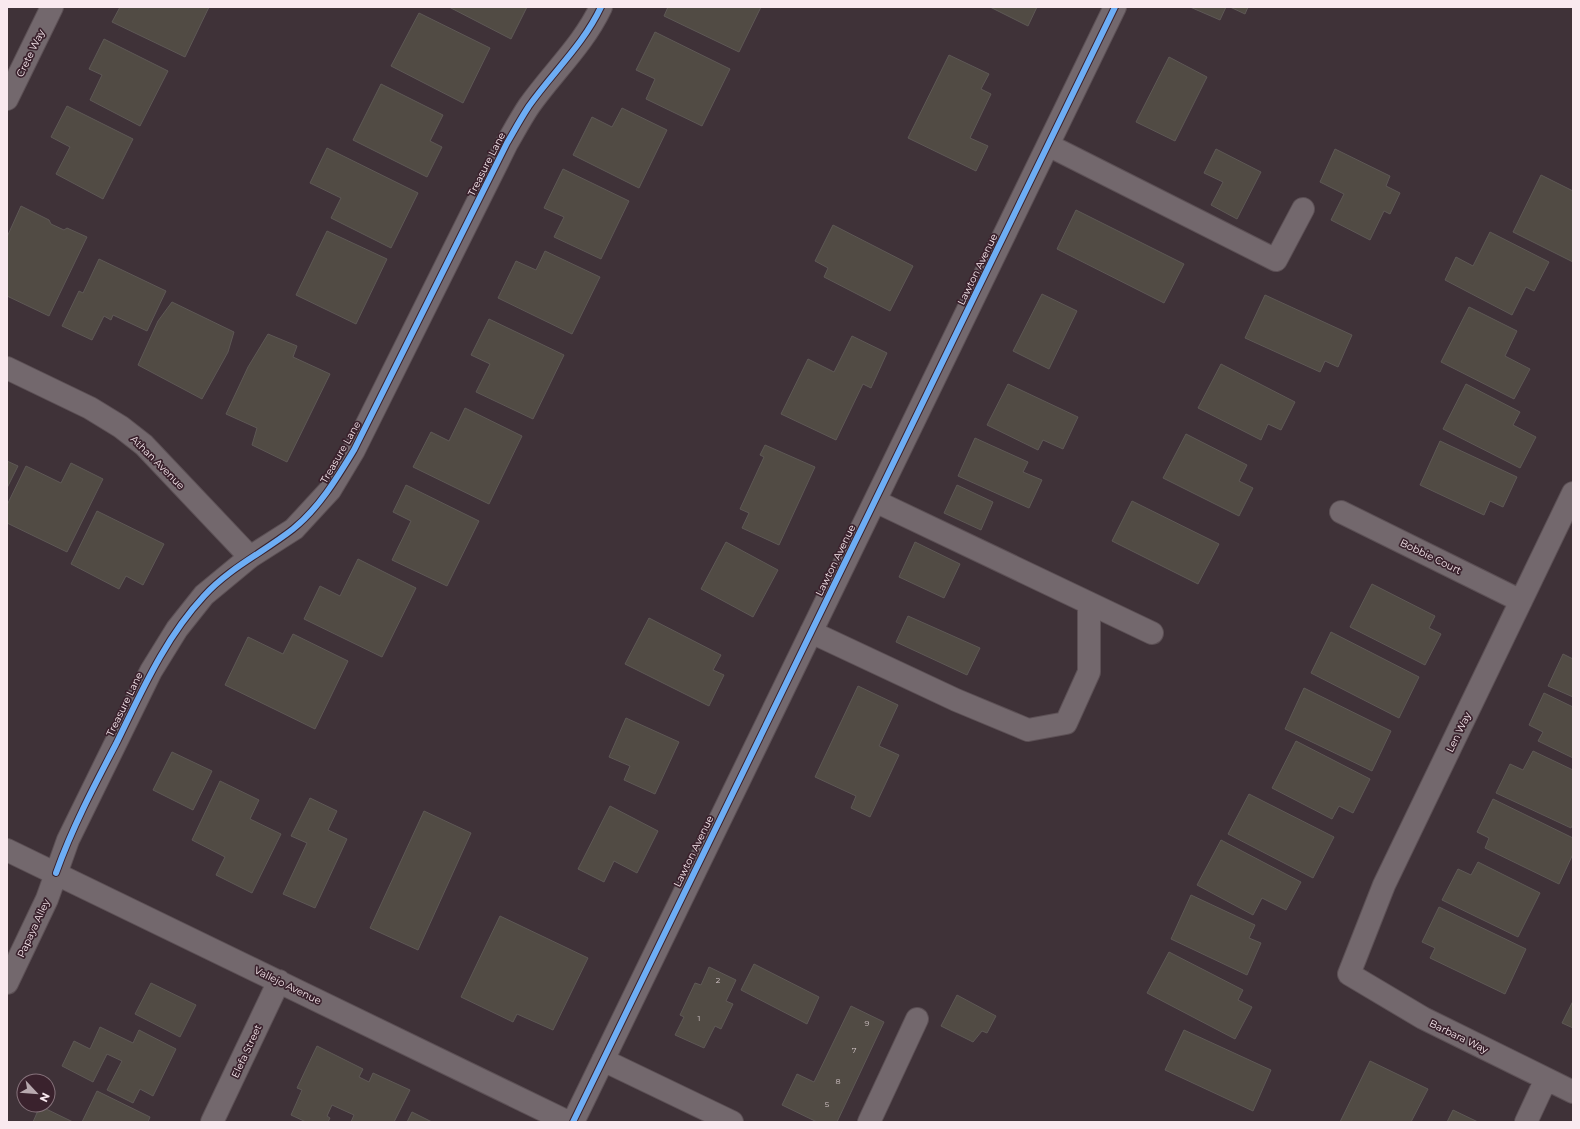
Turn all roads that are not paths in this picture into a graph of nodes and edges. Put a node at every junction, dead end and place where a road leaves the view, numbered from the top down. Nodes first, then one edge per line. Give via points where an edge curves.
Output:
1 (52, 7) edge
2 (601, 7) edge
3 (1115, 7) edge
4 (7, 99) edge
5 (1048, 145) junction
6 (1303, 209) dead end
7 (7, 368) edge
8 (1573, 493) edge
9 (875, 501) junction
10 (1341, 512) dead end
11 (250, 557) junction
12 (1521, 601) junction
13 (1089, 603) junction
14 (811, 632) junction
15 (1152, 633) dead end
16 (7, 850) edge
17 (56, 873) junction
18 (1349, 974) joint
19 (279, 981) junction
20 (7, 982) edge
21 (917, 1019) dead end
22 (603, 1060) junction
23 (1546, 1079) junction
24 (1573, 1092) edge
25 (212, 1122) edge
26 (568, 1122) edge
27 (573, 1122) edge
28 (732, 1122) edge
29 (869, 1122) edge
30 (1526, 1122) edge

1 - 4 street, Crete Way
2 - 11 street, Treasure Lane via 573,53 529,106 507,144 354,450 330,490 294,528
3 - 5 street, Lawton Avenue
5 - 6 street via 1276,260
5 - 9 street, Lawton Avenue
7 - 11 street, Athan Avenue via 90,408 121,427 144,445
8 - 12 street, Len Way
9 - 13 street
9 - 14 street, Lawton Avenue
10 - 12 street, Bobbie Court
11 - 17 street, Treasure Lane via 204,595 173,635 152,671 72,833
12 - 18 street, Len Way via 1384,885
13 - 14 street via 1089,672 1066,723 1028,730 956,700
13 - 15 street
14 - 22 street, Lawton Avenue
16 - 17 street, Vallejo Avenue
17 - 19 street, Vallejo Avenue
17 - 20 street, Papaya Alley via 47,899
18 - 23 street, Barbara Way via 1423,1018
19 - 25 street, Elefa Street
19 - 26 street, Vallejo Avenue
21 - 29 street
22 - 27 street, Lawton Avenue
22 - 28 street
23 - 24 street, Barbara Way
23 - 30 street

